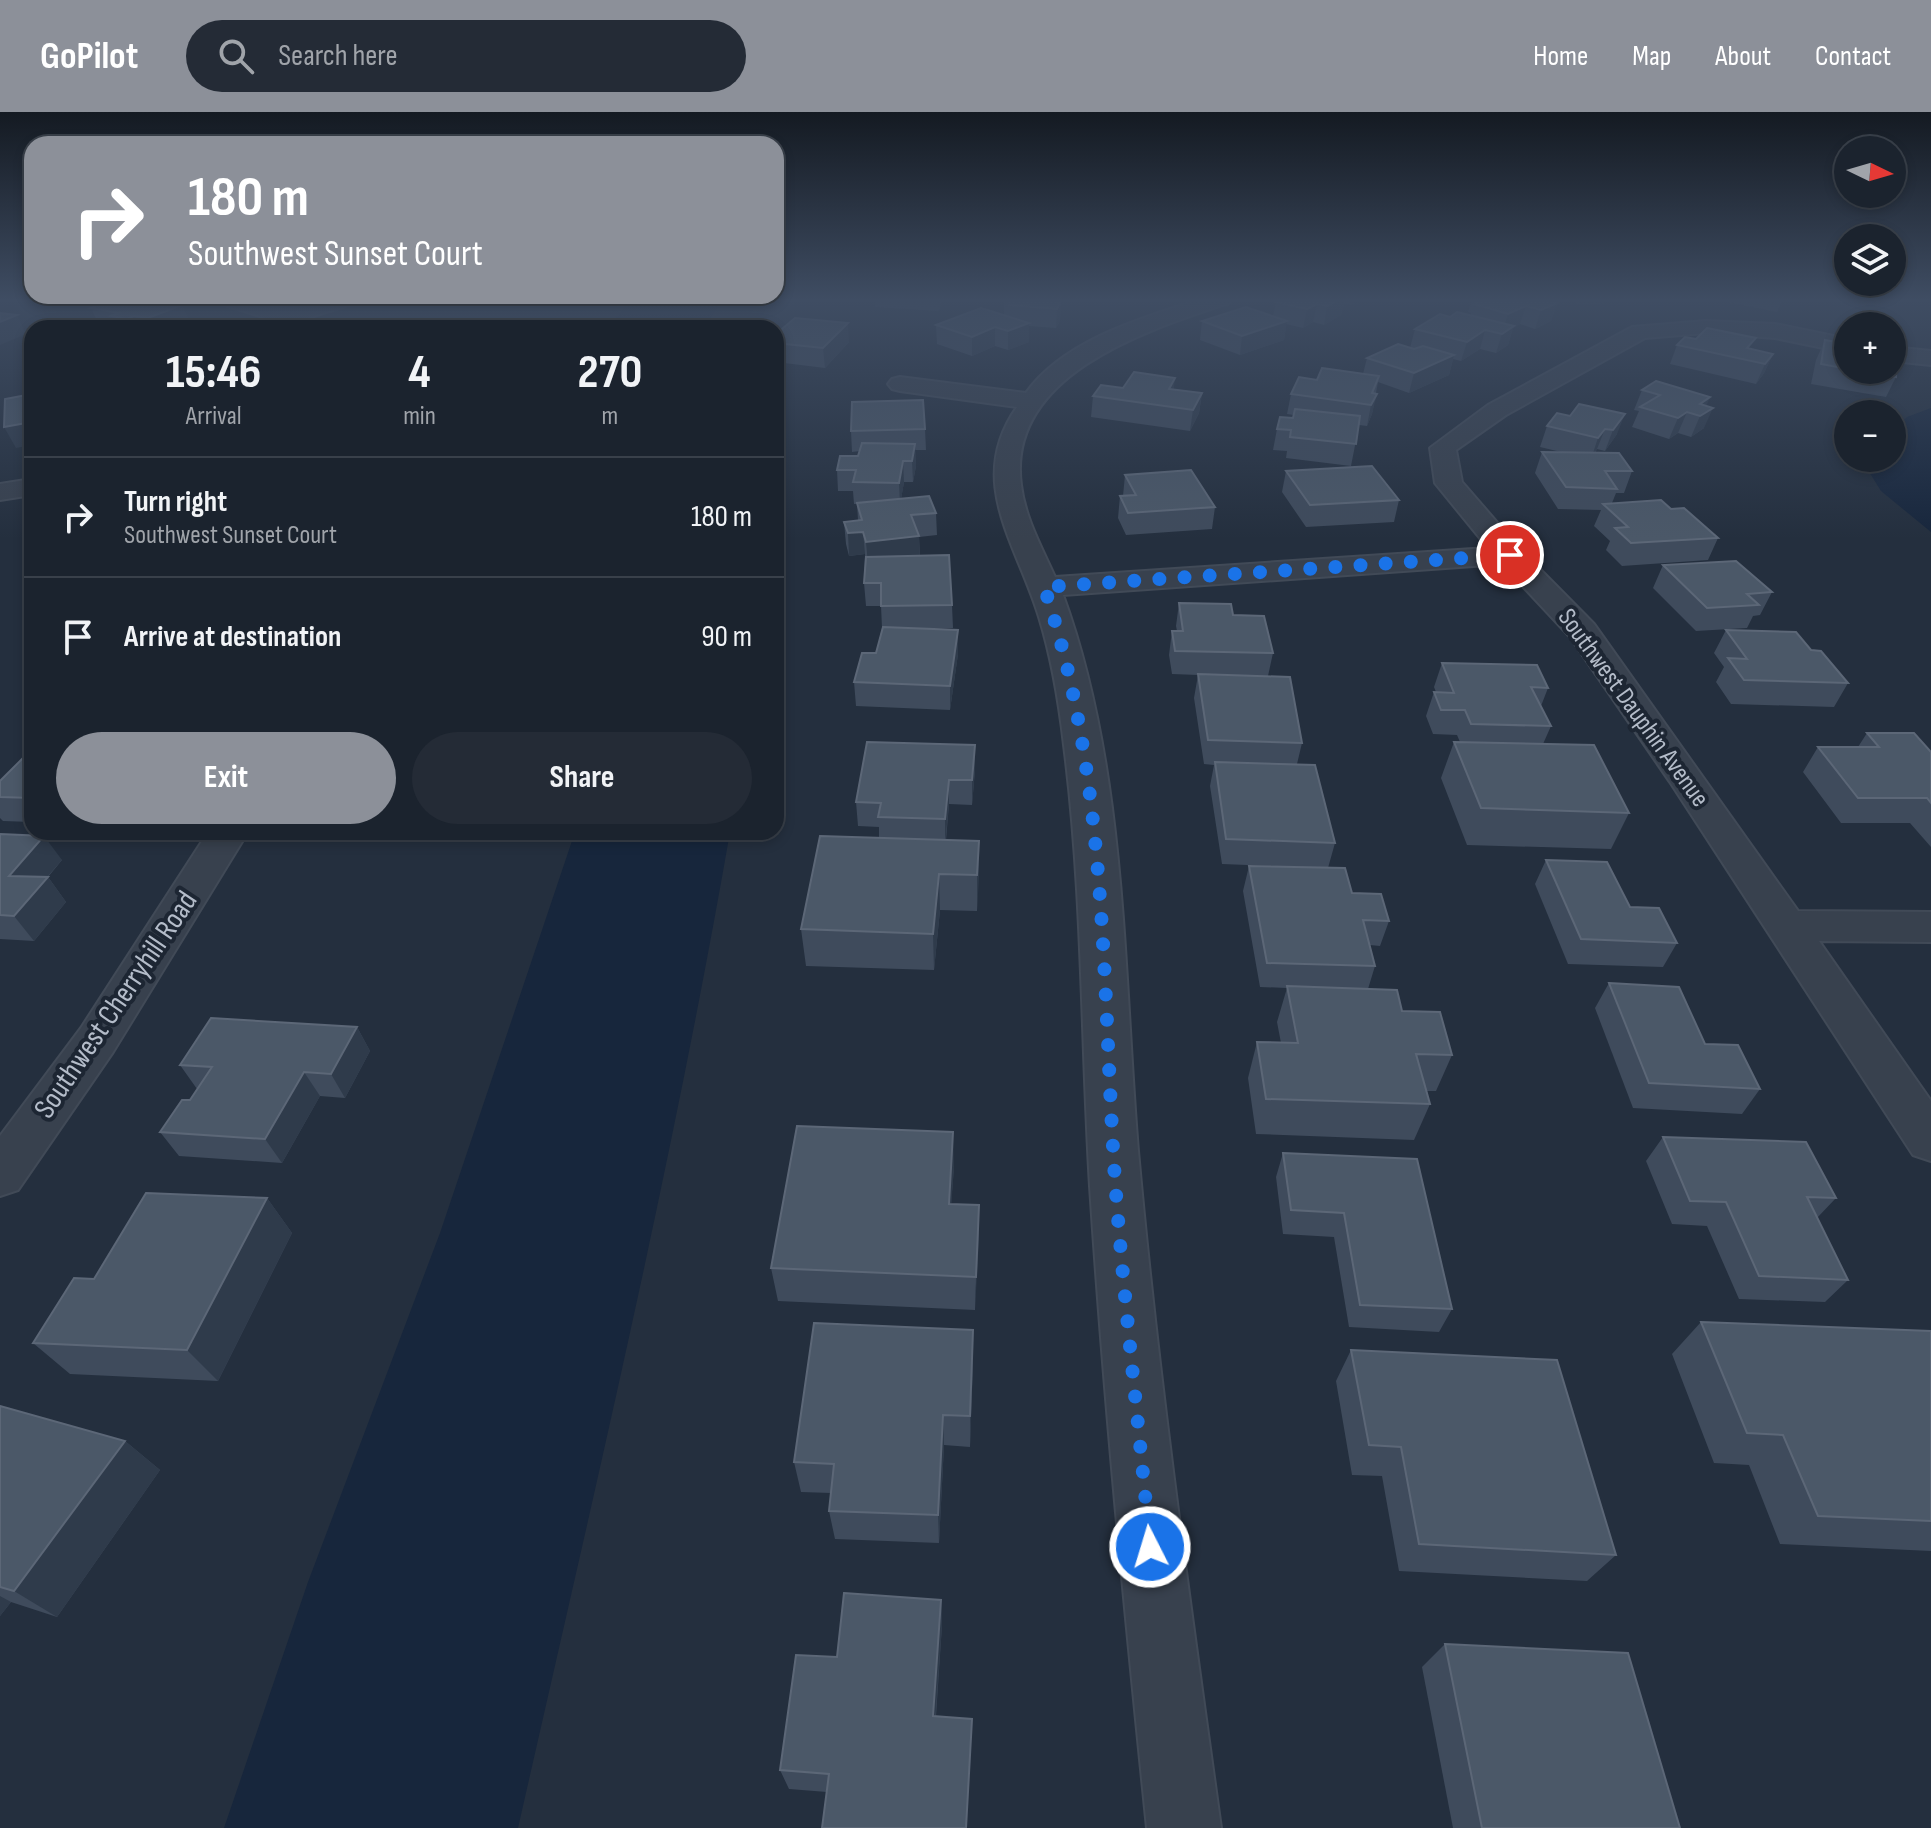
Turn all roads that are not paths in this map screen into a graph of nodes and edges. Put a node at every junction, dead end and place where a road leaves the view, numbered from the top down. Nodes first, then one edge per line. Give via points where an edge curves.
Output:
1 (1054, 379) edge
2 (1554, 379) edge
3 (900, 384) dead end
4 (1030, 401) junction
5 (24, 488) edge
6 (0, 492) edge
7 (1510, 555) junction
8 (1044, 587) junction
9 (223, 840) edge
10 (1784, 926) junction
11 (1931, 927) edge
12 (1931, 1141) edge
13 (0, 1175) edge
14 (1184, 1828) edge

1 - 4 street
2 - 7 street, Southwest Dauphin Avenue via 1443,448 1449,483
3 - 4 street
4 - 8 street via 1013,436 1006,475
5 - 6 street
7 - 8 street
7 - 10 street, Southwest Dauphin Avenue via 1583,631
8 - 14 street via 1066,651 1077,707 1101,908 1117,1197 1150,1547
9 - 13 street, Southwest Cherryhill Road via 97,1040
10 - 11 street
10 - 12 street, Southwest Dauphin Avenue

